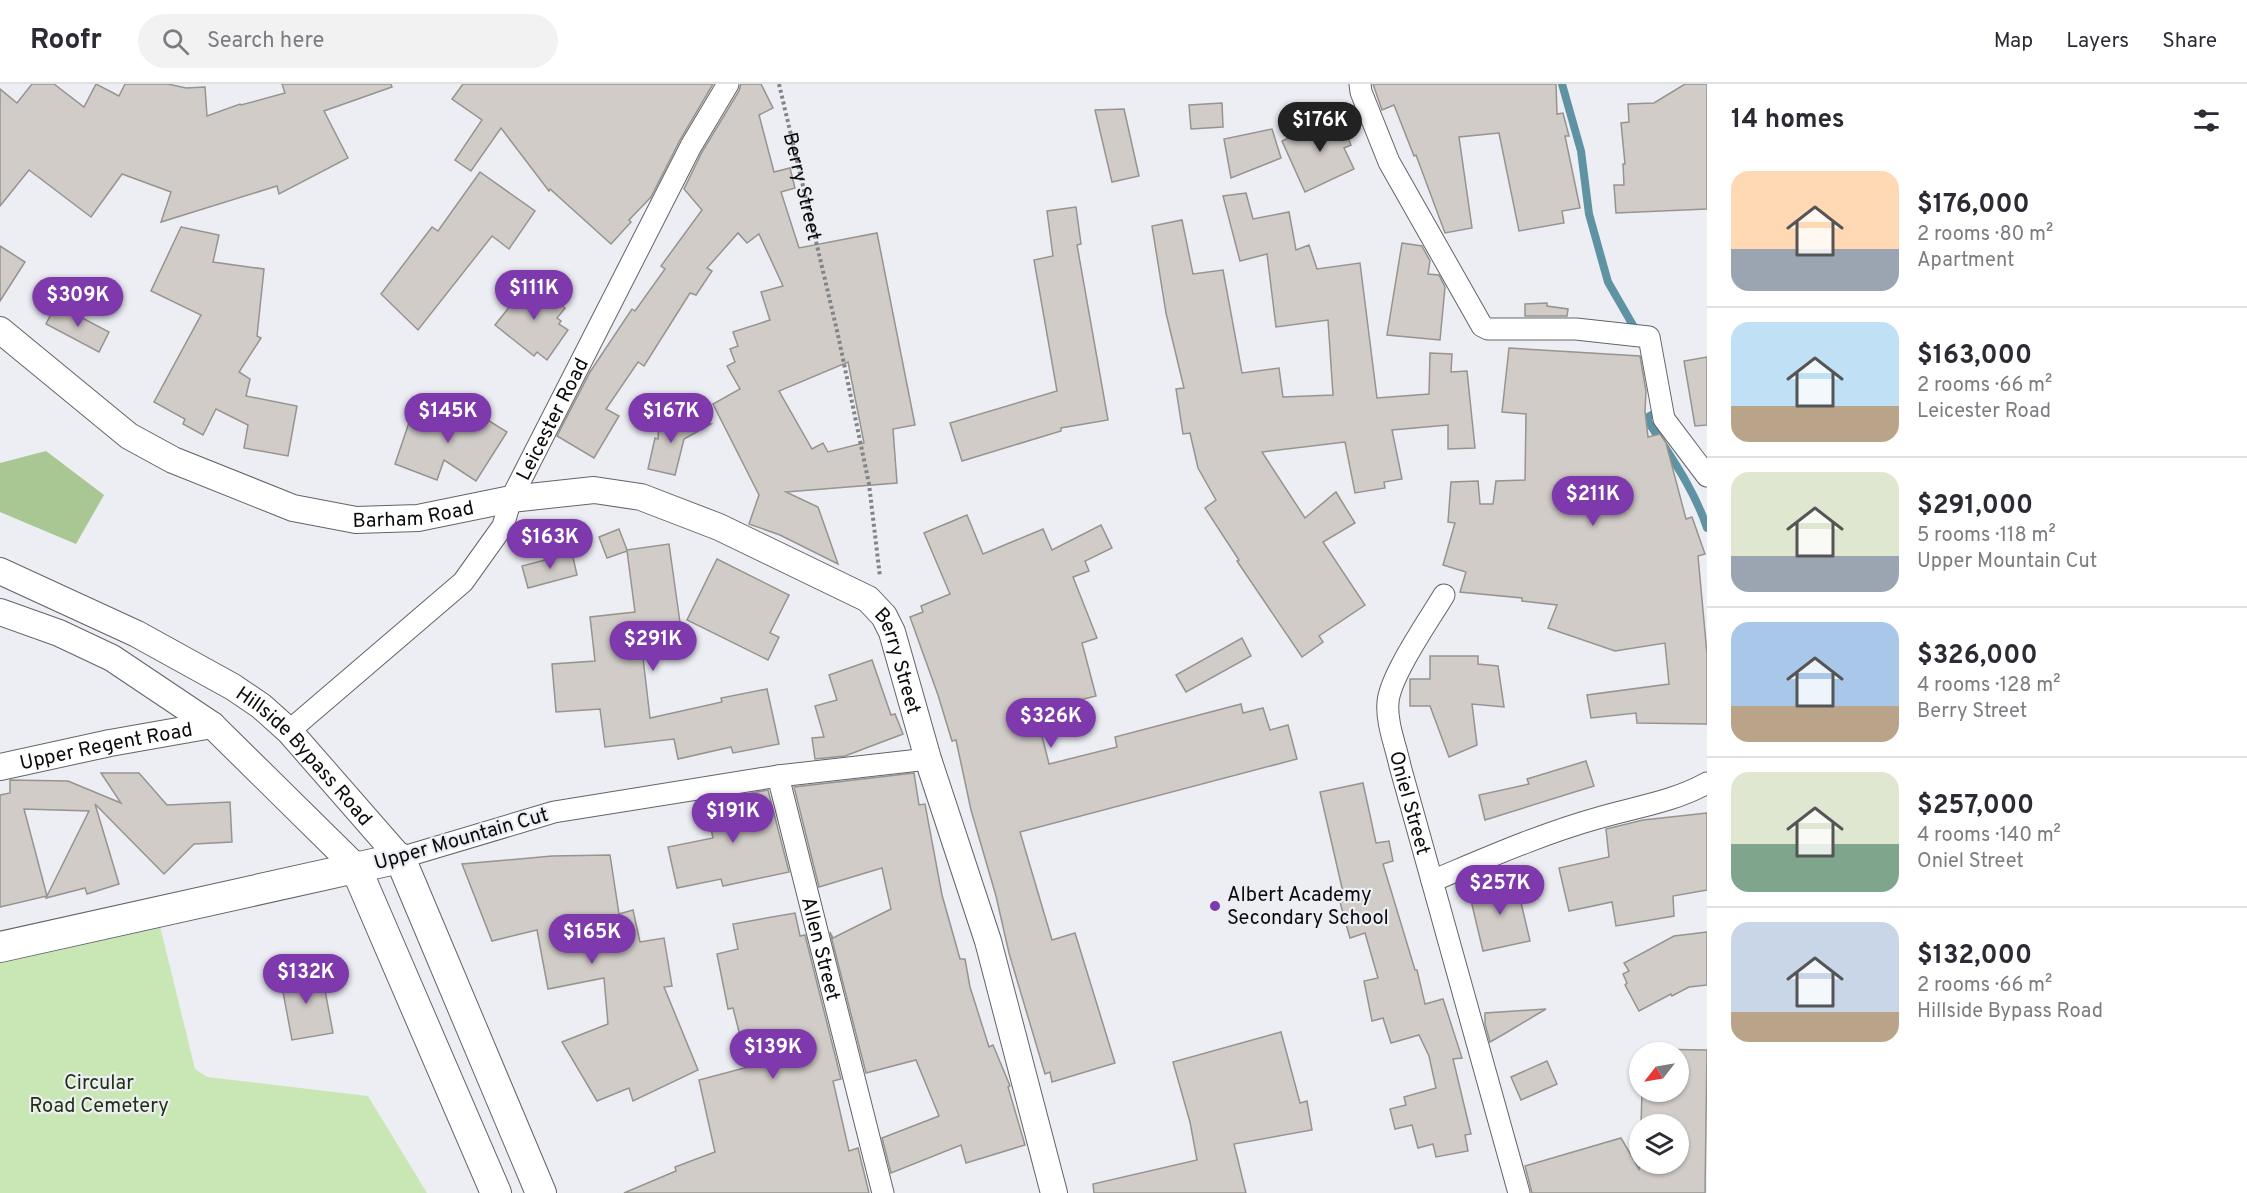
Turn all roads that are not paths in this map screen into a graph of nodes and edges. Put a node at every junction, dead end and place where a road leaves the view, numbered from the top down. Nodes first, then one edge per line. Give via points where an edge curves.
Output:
1 (728, 84) edge
2 (1360, 84) edge
3 (0, 330) edge
4 (1707, 476) edge
5 (511, 499) junction
6 (0, 571) edge
7 (1444, 595) dead end
8 (0, 612) edge
9 (884, 616) joint
10 (212, 725) junction
11 (289, 731) junction
12 (927, 759) junction
13 (0, 767) edge
14 (778, 776) junction
15 (1707, 783) edge
16 (400, 858) junction
17 (355, 866) junction
18 (1432, 881) junction
19 (0, 947) edge
20 (496, 1193) edge
21 (541, 1193) edge
22 (883, 1193) edge
23 (1054, 1193) edge
24 (1519, 1193) edge

1 - 5 street, Leicester Road via 691,146
2 - 4 street via 1389,162 1482,326 1576,329 1649,337 1664,419
3 - 5 street, Barham Road via 129,436 173,460 293,508 356,520 418,518
5 - 9 street, Barham Road via 594,490 641,497 719,527 868,599
5 - 11 street, Leicester Road via 503,526 463,582
6 - 11 street, Hillside Bypass Road via 138,634 233,687
7 - 18 street, Oniel Street via 1395,679 1388,701 1400,766
8 - 10 street, Hillside Bypass Road via 112,658
9 - 12 street, Berry Street via 892,632
10 - 13 street, Upper Regent Road
10 - 17 street, Hillside Bypass Road
11 - 16 street, Hillside Bypass Road
12 - 14 street, Upper Mountain Cut
12 - 23 street, Berry Street via 988,941
14 - 16 street, Upper Mountain Cut via 554,812
14 - 22 street, Allen Street
15 - 18 street via 1650,806 1600,817 1523,842
16 - 17 main road, Upper Mountain Cut
16 - 21 main road, Hillside Bypass Road
17 - 19 main road, Upper Mountain Cut
17 - 20 main road, Hillside Bypass Road
18 - 24 street, Oniel Street

